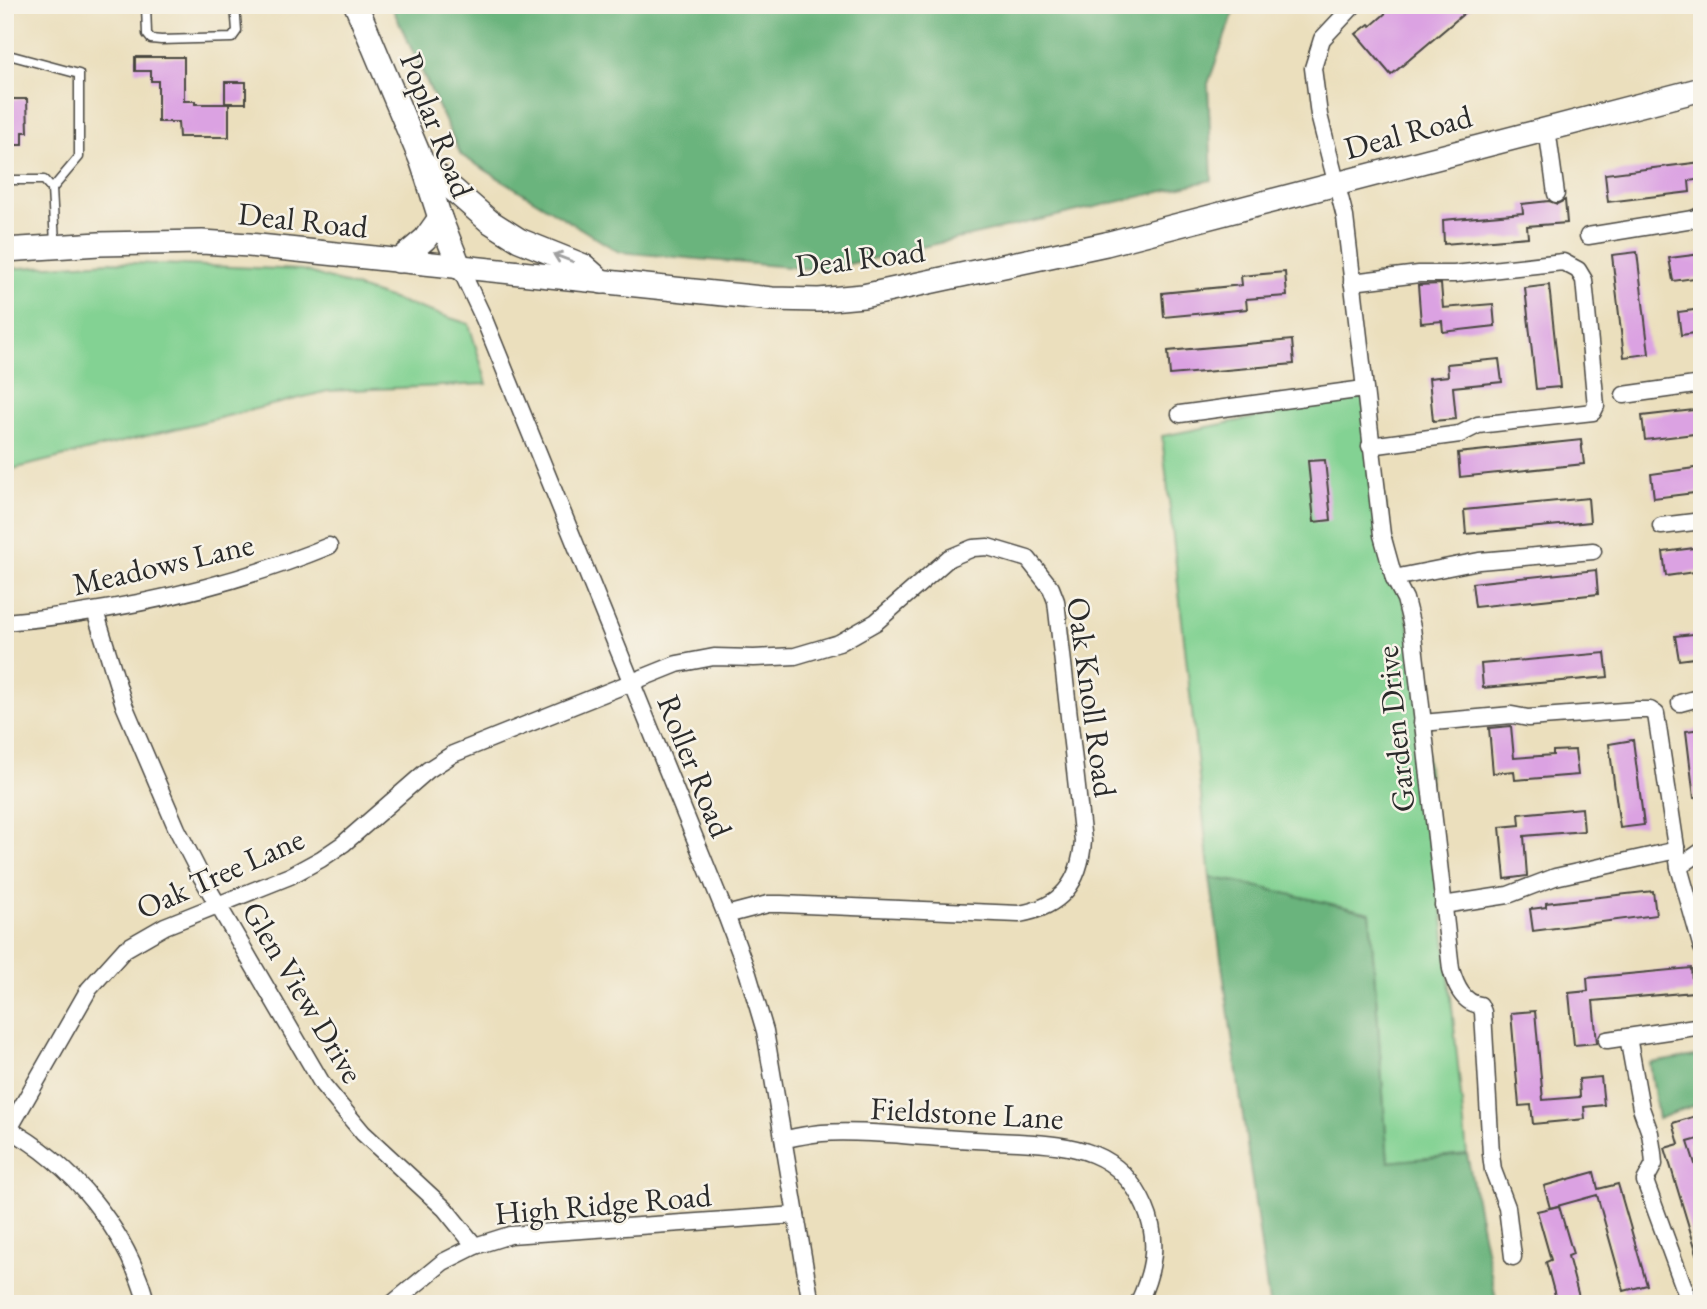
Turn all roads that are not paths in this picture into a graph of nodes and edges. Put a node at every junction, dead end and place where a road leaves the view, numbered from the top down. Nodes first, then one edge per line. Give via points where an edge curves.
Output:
1 (146, 5) edge
2 (235, 5) edge
3 (355, 5) edge
4 (1354, 5) edge
5 (5, 54) edge
6 (1702, 89) edge
7 (1547, 128) junction
8 (422, 162) junction
9 (5, 180) edge
10 (1336, 184) junction
11 (52, 189) junction
12 (1556, 194) dead end
13 (1702, 215) edge
14 (440, 218) junction
15 (1588, 236) dead end
16 (55, 247) junction
17 (5, 250) edge
18 (399, 261) junction
19 (460, 268) junction
20 (602, 282) junction
21 (1352, 282) junction
22 (1702, 384) edge
23 (1364, 389) junction
24 (1625, 395) dead end
25 (1180, 414) dead end
26 (1370, 446) junction
27 (1702, 521) edge
28 (1661, 526) dead end
29 (329, 546) dead end
30 (1593, 551) dead end
31 (1394, 578) junction
32 (95, 611) junction
33 (5, 622) edge
34 (631, 682) junction
35 (1702, 697) edge
36 (1680, 703) dead end
37 (1422, 723) junction
38 (1677, 850) junction
39 (1702, 851) edge
40 (1679, 867) junction
41 (217, 904) junction
42 (1443, 905) junction
43 (726, 915) junction
44 (1702, 948) edge
45 (1702, 1026) edge
46 (1628, 1037) junction
47 (1607, 1040) dead end
48 (7, 1128) edge
49 (785, 1139) junction
50 (796, 1215) junction
51 (475, 1246) junction
52 (1513, 1257) dead end
53 (147, 1304) edge
54 (392, 1304) edge
55 (811, 1304) edge
56 (1138, 1304) edge
57 (1690, 1304) edge

1 - 2 lane via 147,34 161,40 232,38 237,31
3 - 8 street, Poplar Road
4 - 10 street, Garden Drive via 1322,39 1313,68
5 - 11 lane via 79,74 79,157
6 - 7 street, Deal Road
7 - 10 street, Deal Road
7 - 12 street
8 - 14 street, Poplar Road
20 -> 8 street via 584,266 519,240 489,221
9 - 11 lane via 44,180
10 - 20 street, Deal Road via 1106,244 863,296 772,299
10 - 21 street, Garden Drive via 1345,217
11 - 16 lane
13 - 15 street
14 - 18 street via 425,239
14 - 19 street, Poplar Road
16 - 17 street, Deal Road
16 - 18 street, Deal Road via 202,242
18 - 19 street, Deal Road
19 - 20 street, Deal Road
19 - 34 street, Roller Road
21 - 23 street, Garden Drive
21 - 26 street via 1563,262 1578,270 1584,280 1593,412 1478,425 1460,434
22 - 24 street
23 - 25 street
23 - 26 street, Garden Drive
26 - 31 street, Garden Drive via 1382,535
27 - 28 street
29 - 32 street, Meadows Lane via 200,589
30 - 31 street via 1479,561
31 - 37 street, Garden Drive via 1412,627
32 - 33 street, Meadows Lane
32 - 41 street, Glen View Drive via 139,746
34 - 41 street, Oak Tree Lane via 453,754 321,859
34 - 43 street, Roller Road
34 - 43 street, Oak Knoll Road via 695,659 795,656 839,643 876,622 949,558 973,548 988,547 1028,559 1051,588 1083,841 1082,858 1067,892 1038,911 1019,914 768,904
35 - 36 street
37 - 38 street via 1650,710 1656,714
37 - 42 street, Garden Drive
38 - 40 street
38 - 42 street via 1555,877 1508,895
39 - 40 street
40 - 44 street
41 - 48 street, Oak Tree Lane via 133,942 107,966
41 - 51 street, Glen View Drive via 334,1100 445,1209
42 - 52 street, Garden Drive via 1455,984 1465,1000 1480,1005 1483,1012 1491,1154 1507,1207
43 - 49 street, Roller Road via 765,1031
45 - 46 street
46 - 47 street
46 - 57 street via 1653,1153 1654,1164 1645,1181
48 - 53 street via 61,1167 104,1216 132,1264
49 - 50 street, Roller Road
49 - 56 street, Fieldstone Lane via 828,1133 1052,1144 1090,1152 1130,1181 1149,1216 1155,1247 1153,1266
50 - 51 street, High Ridge Road via 518,1234
50 - 55 street, Roller Road
51 - 54 street, High Ridge Road via 443,1262

